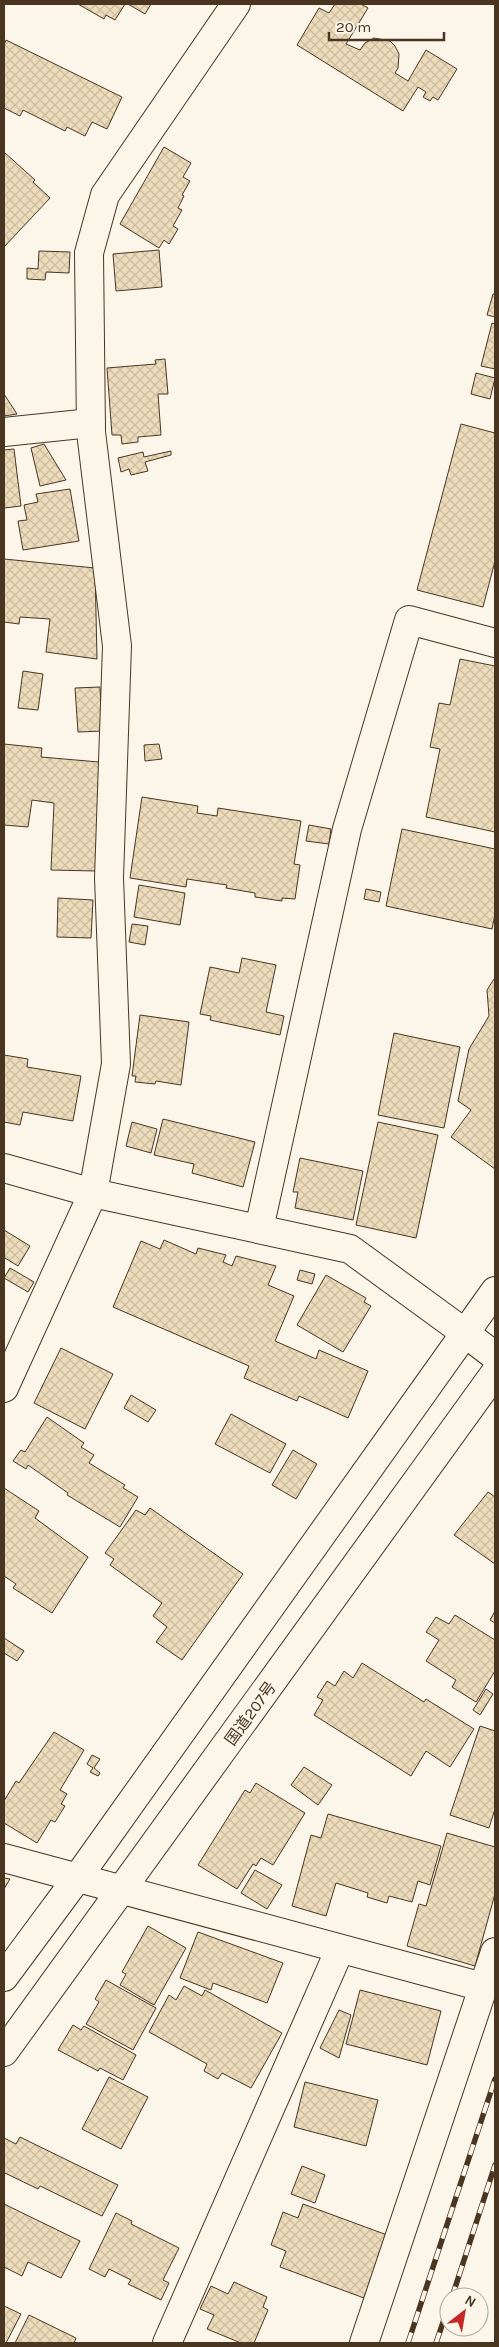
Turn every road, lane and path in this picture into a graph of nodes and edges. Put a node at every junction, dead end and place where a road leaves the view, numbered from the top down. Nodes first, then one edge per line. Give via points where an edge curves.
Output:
1 (236, 4) edge
2 (91, 424) junction
3 (4, 432) edge
4 (495, 643) edge
5 (4, 1168) edge
6 (93, 1193) junction
7 (259, 1229) junction
8 (495, 1291) edge
9 (465, 1332) junction
10 (495, 1356) edge
11 (495, 1373) edge
12 (4, 1388) edge
13 (4, 1858) edge
14 (78, 1877) junction
15 (123, 1890) junction
16 (340, 1949) junction
17 (495, 1952) edge
18 (4, 1977) edge
19 (483, 1987) junction
20 (4, 2052) edge
21 (167, 2343) edge
22 (364, 2343) edge

1 - 2 street via 105,195 89,253
2 - 3 street
2 - 6 street via 117,646 109,878 116,1064
4 - 7 street via 409,620 347,830
5 - 6 street
6 - 7 street
6 - 12 street
7 - 9 street via 350,1249
8 - 9 street
9 - 10 street
9 - 14 street
11 - 15 street, 国道207号
13 - 14 street
14 - 15 street
14 - 18 street
15 - 16 street
15 - 20 street, 国道207号
16 - 19 street
16 - 21 street
17 - 19 street
19 - 22 street

